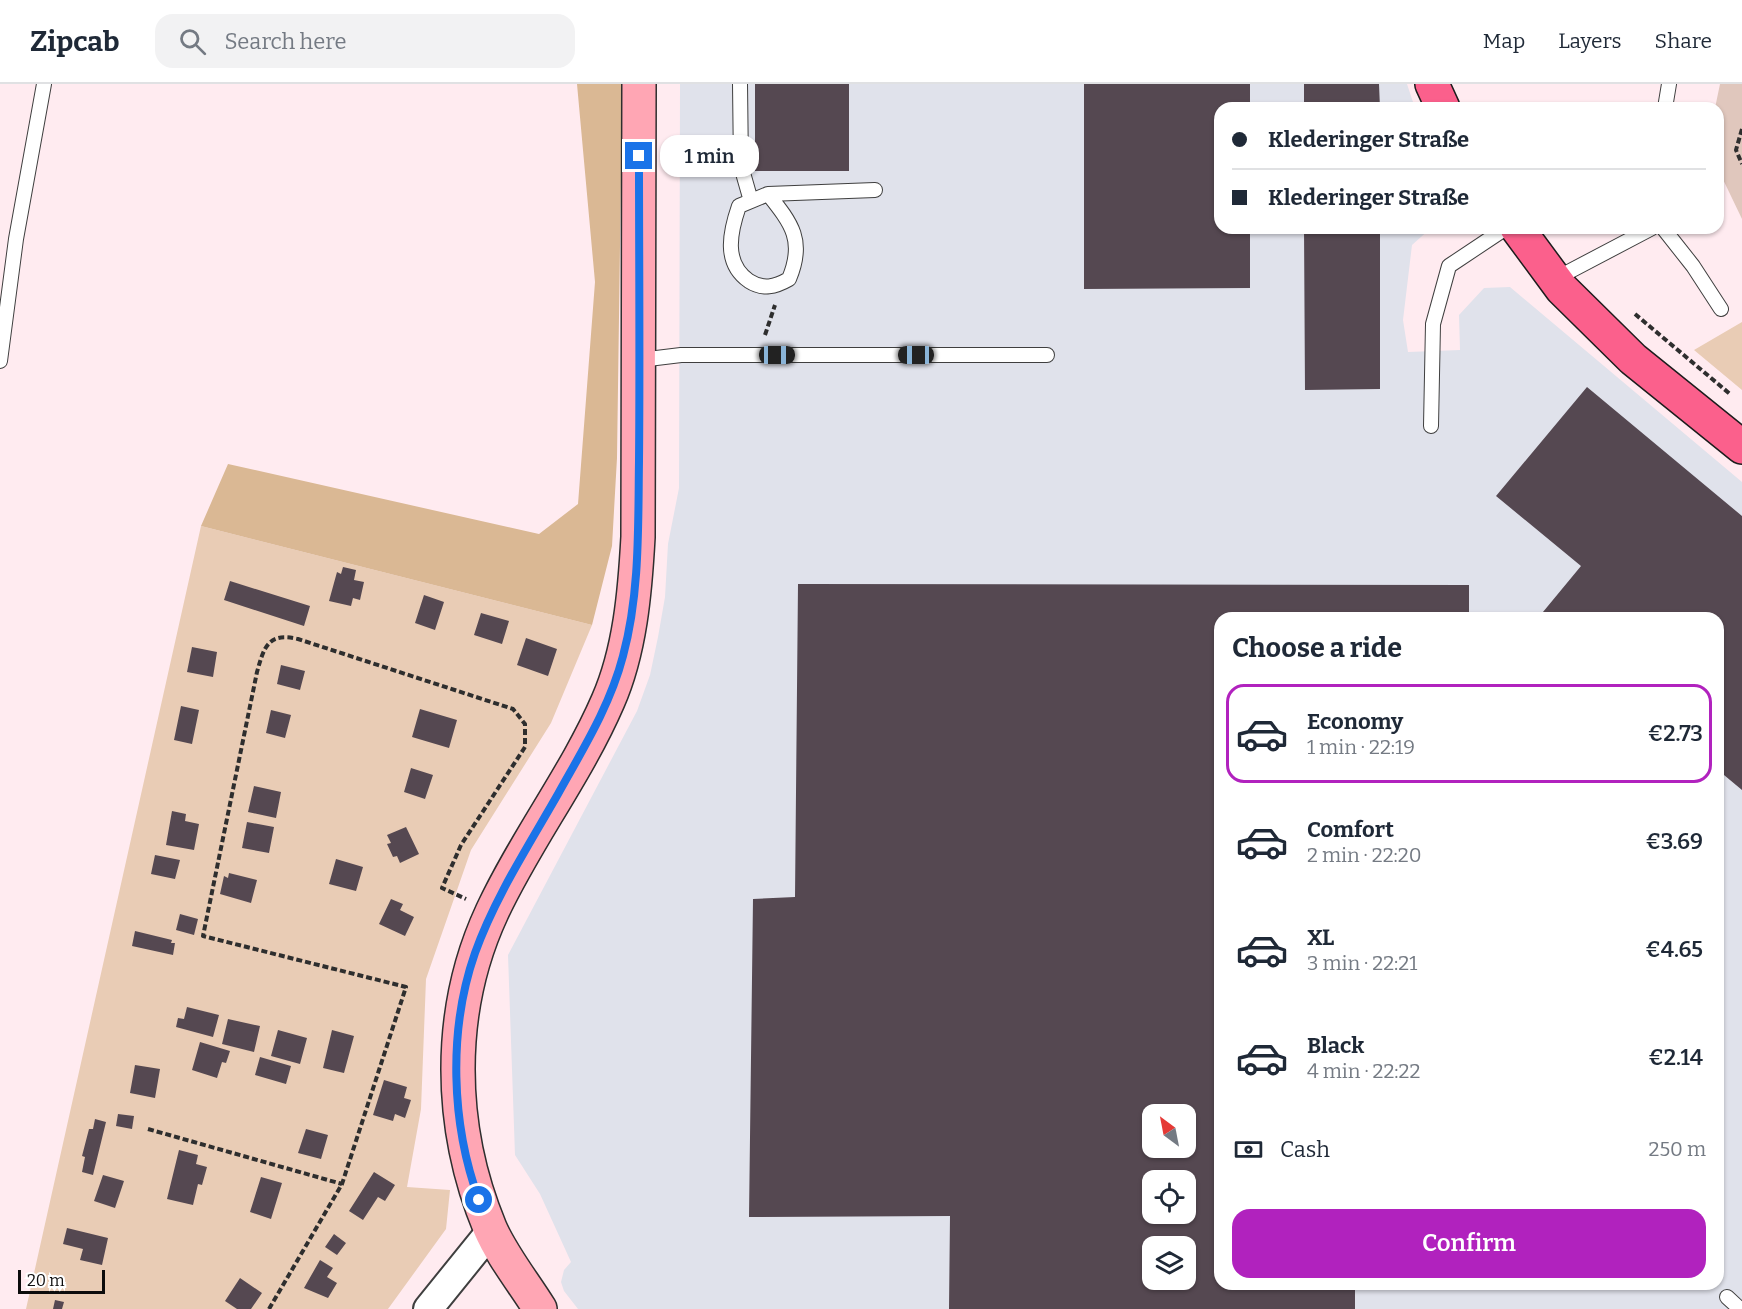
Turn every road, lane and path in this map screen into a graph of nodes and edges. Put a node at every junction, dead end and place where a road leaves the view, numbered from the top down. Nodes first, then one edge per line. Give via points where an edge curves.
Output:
1 (44, 84) edge
2 (639, 84) edge
3 (740, 84) edge
4 (1432, 84) edge
5 (1669, 84) edge
6 (1440, 102) edge
7 (1666, 102) edge
8 (1742, 129) edge
9 (1742, 164) edge
10 (874, 190) dead end
11 (768, 194) junction
12 (751, 201) junction
13 (1497, 234) edge
14 (1521, 234) edge
15 (1641, 234) edge
16 (1668, 234) edge
17 (1555, 279) junction
18 (776, 286) junction
19 (1721, 309) dead end
20 (1633, 312) dead end
21 (757, 355) junction
22 (1047, 356) dead end
23 (640, 360) junction
24 (0, 361) edge
25 (1735, 398) dead end
26 (1431, 426) dead end
27 (1742, 447) edge
28 (493, 911) junction
29 (148, 1129) dead end
30 (342, 1184) junction
31 (491, 1231) junction
32 (1726, 1297) dead end
33 (269, 1309) edge
34 (428, 1309) edge
35 (540, 1309) edge
36 (1740, 1309) edge

1 - 24 lane via 16,239
2 - 23 street
3 - 12 lane via 741,166
4 - 6 main road
5 - 7 lane
8 - 9 path via 1736,150
10 - 11 lane
11 - 12 lane
11 - 18 lane via 794,232 797,249 789,279
12 - 18 lane via 739,206 734,221 733,264 753,283 767,288
13 - 26 lane via 1449,266 1434,324
14 - 17 main road
15 - 17 lane
16 - 19 lane
17 - 27 main road via 1633,359
18 - 21 path via 774,312
20 - 25 path
21 - 22 lane
21 - 23 lane via 681,355
23 - 28 street via 636,579 623,655 609,700
28 - 30 path via 442,888 461,845 525,747 525,724 520,716 513,709 288,636 274,639 264,647 203,936 406,987
28 - 31 street via 467,983 458,1044 457,1086 466,1156
29 - 30 path
30 - 33 path
31 - 34 street
31 - 35 street
32 - 36 lane

